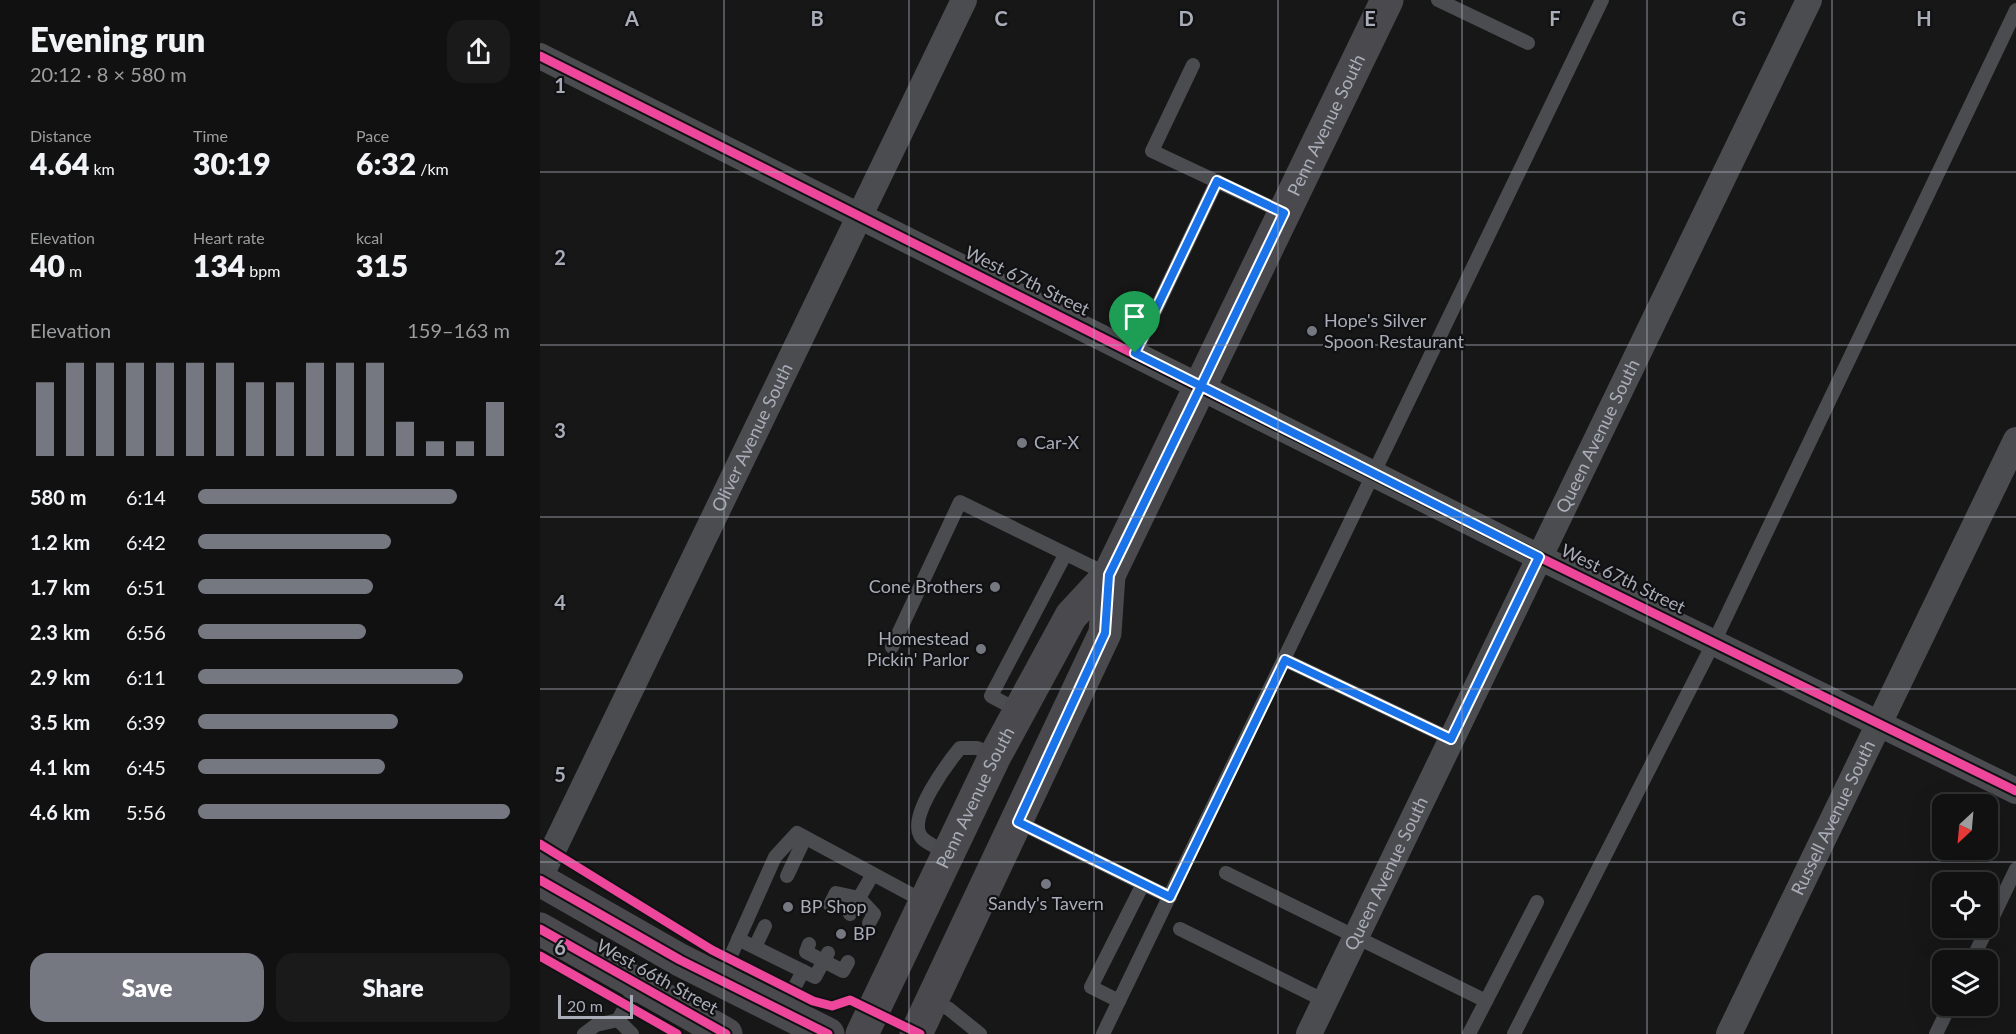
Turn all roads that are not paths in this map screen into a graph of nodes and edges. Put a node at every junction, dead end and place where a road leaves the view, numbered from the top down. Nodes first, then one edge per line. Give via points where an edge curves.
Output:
1 (964, 0) edge
2 (1387, 0) edge
3 (1438, 0) edge
4 (1602, 0) edge
5 (1809, 0) edge
6 (2016, 10) edge
7 (1528, 42) dead end
8 (540, 56) edge
9 (1193, 65) dead end
10 (1217, 181) junction
11 (1284, 213) junction
12 (858, 216) junction
13 (1135, 353) junction
14 (1201, 386) junction
15 (2016, 440) edge
16 (1376, 474) junction
17 (1065, 555) junction
18 (1539, 557) junction
19 (1109, 575) junction
20 (1714, 642) junction
21 (892, 647) dead end
22 (1285, 660) junction
23 (1019, 711) junction
24 (1879, 723) junction
25 (1451, 739) junction
26 (2016, 790) edge
27 (1018, 822) junction
28 (806, 838) junction
29 (2016, 869) edge
30 (1226, 873) dead end
31 (873, 874) junction
32 (787, 876) dead end
33 (540, 878) edge
34 (1143, 884) junction
35 (1170, 897) junction
36 (859, 898) junction
37 (925, 902) junction
38 (1537, 902) dead end
39 (830, 905) dead end
40 (850, 914) dead end
41 (869, 923) dead end
42 (765, 926) dead end
43 (540, 929) edge
44 (1180, 929) dead end
45 (1356, 937) junction
46 (738, 939) junction
47 (810, 944) dead end
48 (755, 947) junction
49 (1977, 950) edge
50 (826, 957) junction
51 (848, 962) dead end
52 (803, 971) junction
53 (720, 980) junction
54 (637, 985) junction
55 (932, 1000) junction
56 (1119, 1001) junction
57 (1325, 1001) junction
58 (1486, 1001) junction
59 (782, 1011) junction
60 (1945, 1016) edge
61 (618, 1020) junction
62 (718, 1032) edge
63 (584, 1034) edge
64 (632, 1034) edge
65 (828, 1034) edge
66 (862, 1034) edge
67 (916, 1034) edge
68 (980, 1034) edge
69 (1103, 1034) edge
70 (1309, 1034) edge
71 (1469, 1034) edge
72 (1514, 1034) edge
73 (1729, 1034) edge
74 (1936, 1034) edge

1 - 12 street, Oliver Avenue South
2 - 11 main road, Penn Avenue South
3 - 7 lane
4 - 16 lane
5 - 18 street, Queen Avenue South
6 - 20 lane
8 - 12 street, West 67th Street
9 - 10 lane via 1152,151
10 - 11 lane
10 - 13 lane
11 - 14 main road, Penn Avenue South
12 - 13 street, West 67th Street
12 - 33 street, Oliver Avenue South
13 - 14 street, West 67th Street
14 - 16 street, West 67th Street
14 - 19 main road, Penn Avenue South
15 - 24 street, Russell Avenue South
16 - 18 street, West 67th Street
16 - 22 lane
17 - 19 lane
17 - 21 lane via 960,502
17 - 23 lane via 991,696
18 - 20 street, West 67th Street
18 - 25 street, Queen Avenue South
19 - 23 main road, Penn Avenue South via 1071,616
19 - 27 main road, Penn Avenue South via 1105,633
20 - 24 street, West 67th Street
20 - 72 lane
22 - 25 lane
22 - 35 lane
23 - 37 main road, Penn Avenue South
24 - 26 street, West 67th Street
24 - 73 street, Russell Avenue South
25 - 45 street, Queen Avenue South
27 - 34 lane
27 - 55 main road, Penn Avenue South
28 - 31 lane
28 - 32 lane
28 - 46 lane via 797,834 775,857
29 - 49 lane
30 - 45 lane
31 - 36 lane
31 - 37 lane
33 - 53 main road, West 66th Street
34 - 35 lane
34 - 56 lane via 1092,987
35 - 56 lane
36 - 39 lane via 836,893
36 - 40 lane
36 - 41 lane via 874,914
37 - 66 main road, Penn Avenue South
38 - 58 lane
42 - 48 lane
43 - 54 main road, West 66th Street
44 - 57 lane
45 - 57 street, Queen Avenue South
45 - 58 lane
46 - 48 lane
46 - 53 lane
47 - 50 lane via 806,952
48 - 52 lane
50 - 51 lane via 843,971
50 - 52 lane via 815,977
52 - 59 lane
53 - 59 main road, West 66th Street
54 - 61 lane
54 - 62 main road, West 66th Street
55 - 67 main road, Penn Avenue South
55 - 68 lane
56 - 69 lane
57 - 70 street, Queen Avenue South
58 - 71 lane
59 - 65 main road, West 66th Street
60 - 74 lane
61 - 63 lane via 596,1025
61 - 64 lane

